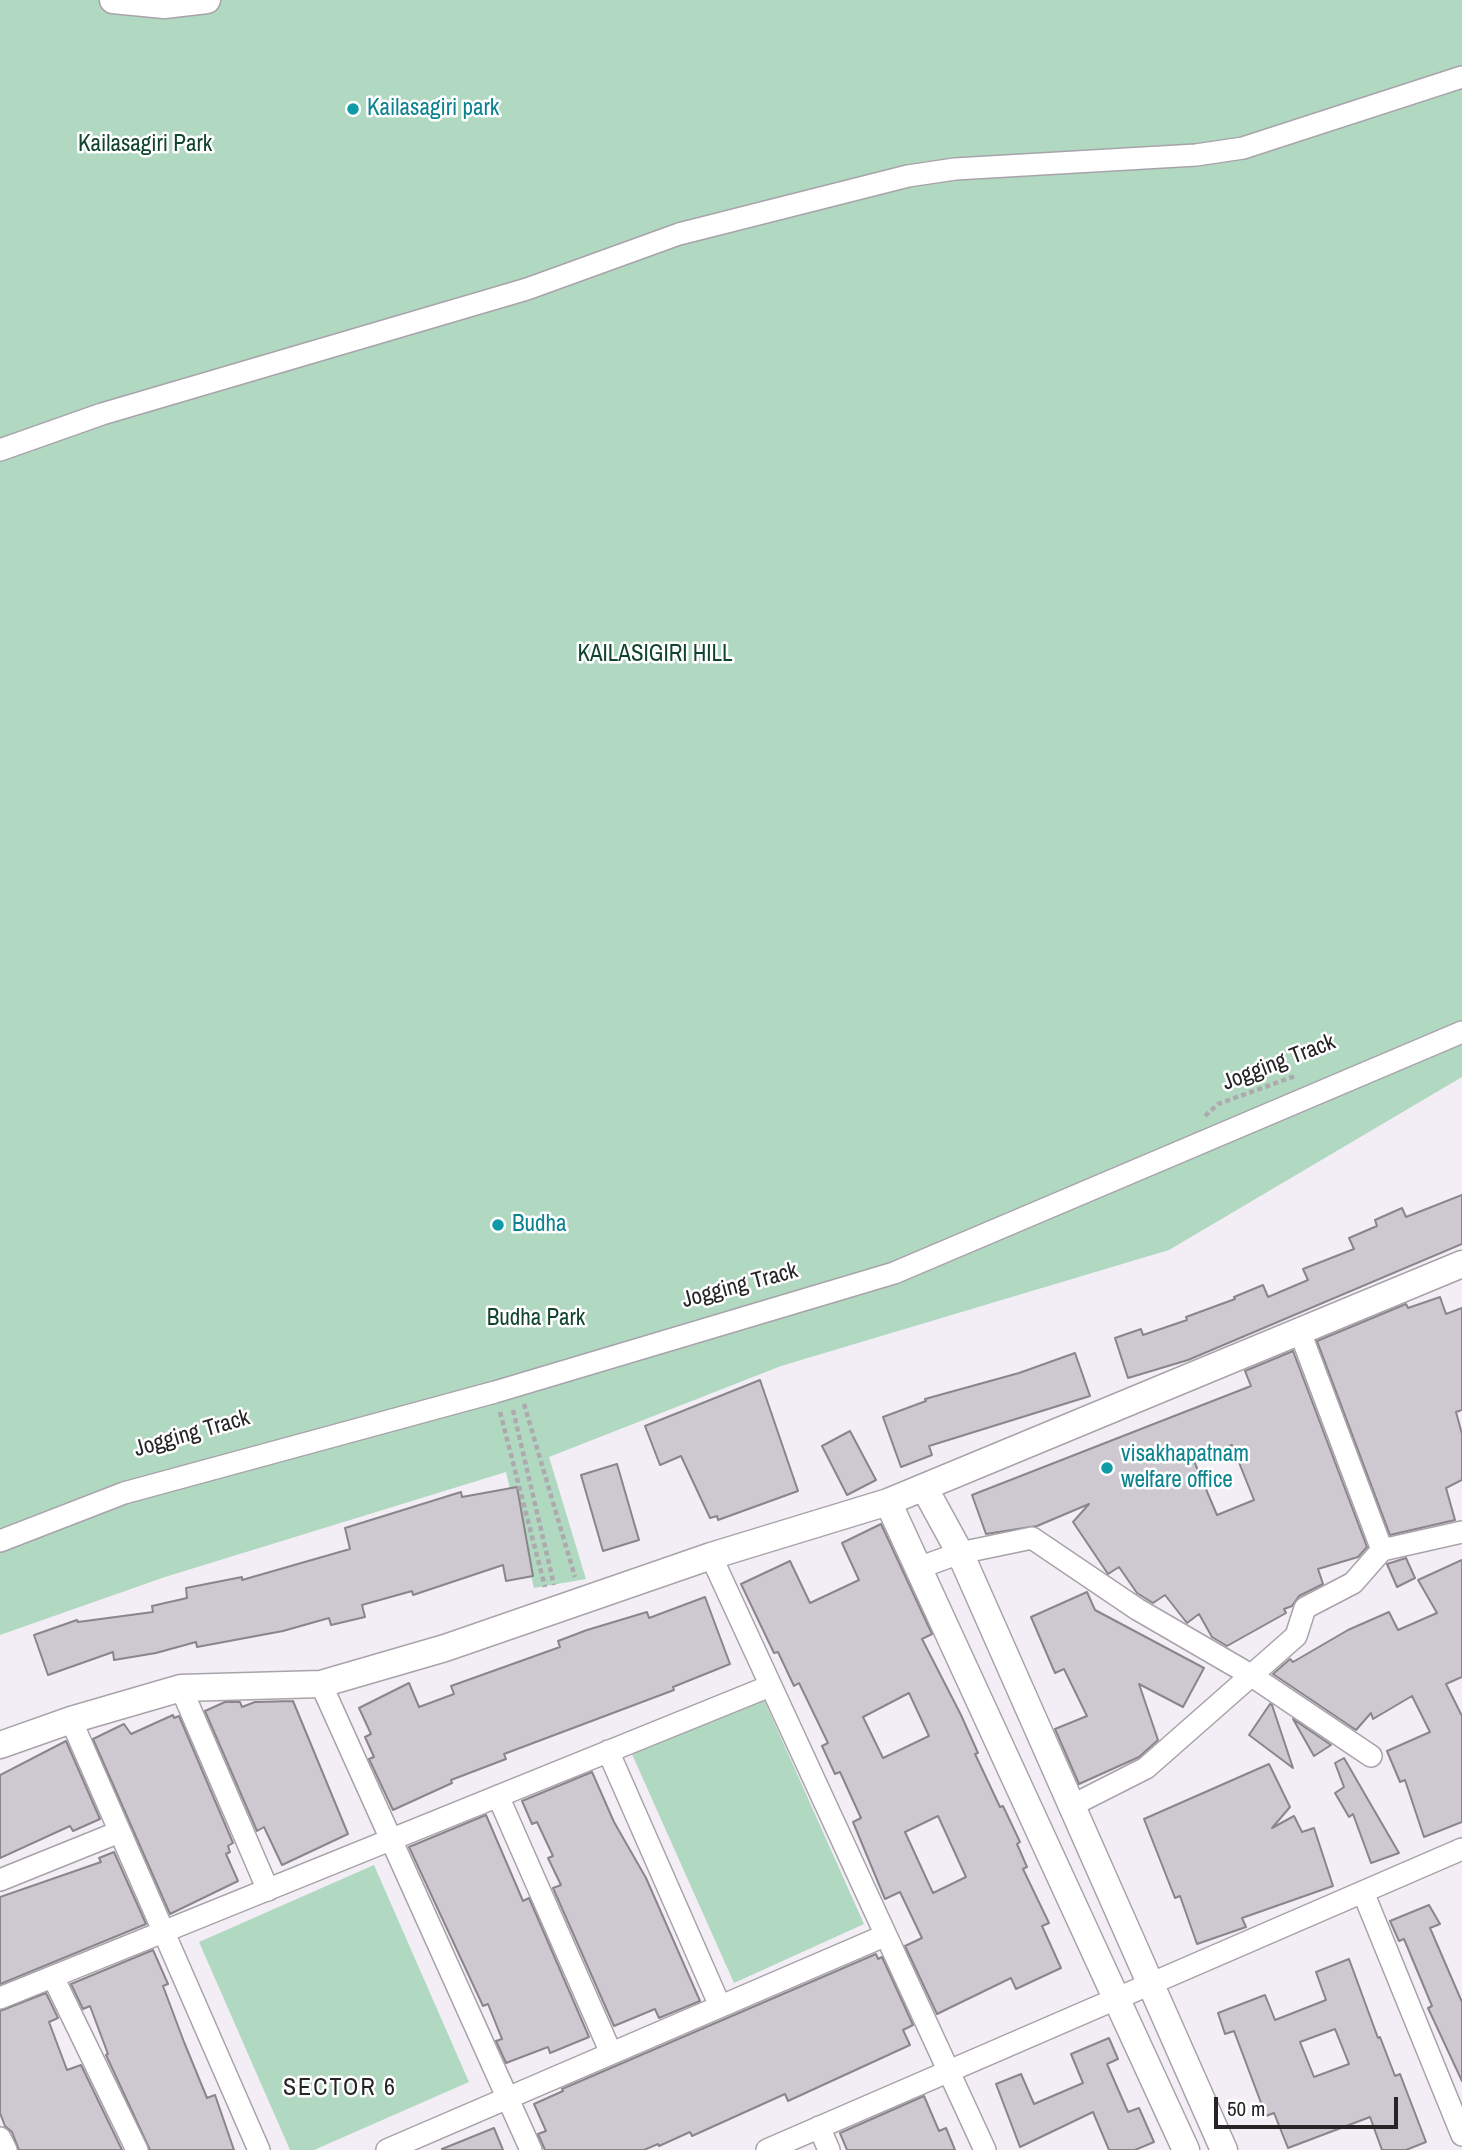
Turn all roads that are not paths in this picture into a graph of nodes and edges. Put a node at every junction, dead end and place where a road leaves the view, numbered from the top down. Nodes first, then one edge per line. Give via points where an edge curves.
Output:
1 (113, 0) edge
2 (207, 0) edge
3 (1462, 78) edge
4 (0, 450) edge
5 (1462, 1032) edge
6 (1462, 1264) edge
7 (1300, 1332) junction
8 (925, 1489) junction
9 (888, 1502) junction
10 (1462, 1532) edge
11 (0, 1541) edge
12 (1382, 1550) junction
13 (960, 1553) junction
14 (711, 1556) junction
15 (918, 1568) junction
16 (1250, 1674) junction
17 (321, 1684) junction
18 (770, 1686) junction
19 (181, 1688) junction
20 (71, 1720) junction
21 (0, 1745) edge
22 (608, 1751) junction
23 (1371, 1756) dead end
24 (498, 1796) junction
25 (1071, 1806) junction
26 (119, 1832) junction
27 (390, 1840) junction
28 (1462, 1849) edge
29 (0, 1880) edge
30 (268, 1890) junction
31 (1363, 1892) junction
32 (162, 1933) junction
33 (884, 1936) junction
34 (53, 1977) junction
35 (1150, 1984) junction
36 (0, 1998) edge
37 (1117, 1998) junction
38 (720, 2006) junction
39 (611, 2053) junction
40 (949, 2072) junction
41 (508, 2098) junction
42 (819, 2127) junction
43 (1462, 2135) edge
44 (0, 2138) edge
45 (6, 2150) edge
46 (137, 2150) edge
47 (259, 2150) edge
48 (387, 2150) edge
49 (531, 2150) edge
50 (767, 2150) edge
51 (829, 2150) edge
52 (985, 2150) edge
53 (1186, 2150) edge
54 (1224, 2150) edge

1 - 2 street via 164,5
3 - 4 street via 1243,148 908,176 679,234 527,289 102,414
5 - 11 street via 894,1273 124,1493
6 - 7 street
7 - 8 street
7 - 12 street
8 - 9 street
8 - 13 street
9 - 14 street
9 - 15 street
10 - 12 street
12 - 16 street via 1353,1583 1305,1608 1296,1636
13 - 15 street
13 - 16 street via 1032,1538 1137,1609
13 - 25 street
14 - 17 street via 557,1596 446,1648
14 - 18 street
15 - 37 street
16 - 23 street
16 - 25 street via 1146,1768
17 - 19 street
17 - 27 street
18 - 22 street
18 - 33 street
19 - 20 street
19 - 30 street
20 - 21 street
20 - 26 street
22 - 24 street
22 - 38 street
24 - 27 street
24 - 39 street
25 - 35 street
26 - 29 street
26 - 32 street
27 - 30 street
27 - 41 street
28 - 31 street
30 - 32 street
31 - 35 street
31 - 43 street
32 - 34 street
32 - 47 street
33 - 38 street
33 - 40 street
34 - 36 street
34 - 46 street
35 - 37 street
35 - 54 street
37 - 40 street
37 - 53 street
38 - 39 street
39 - 41 street
40 - 42 street
40 - 52 street
41 - 48 street
41 - 49 street
42 - 50 street
42 - 51 street
44 - 45 street

